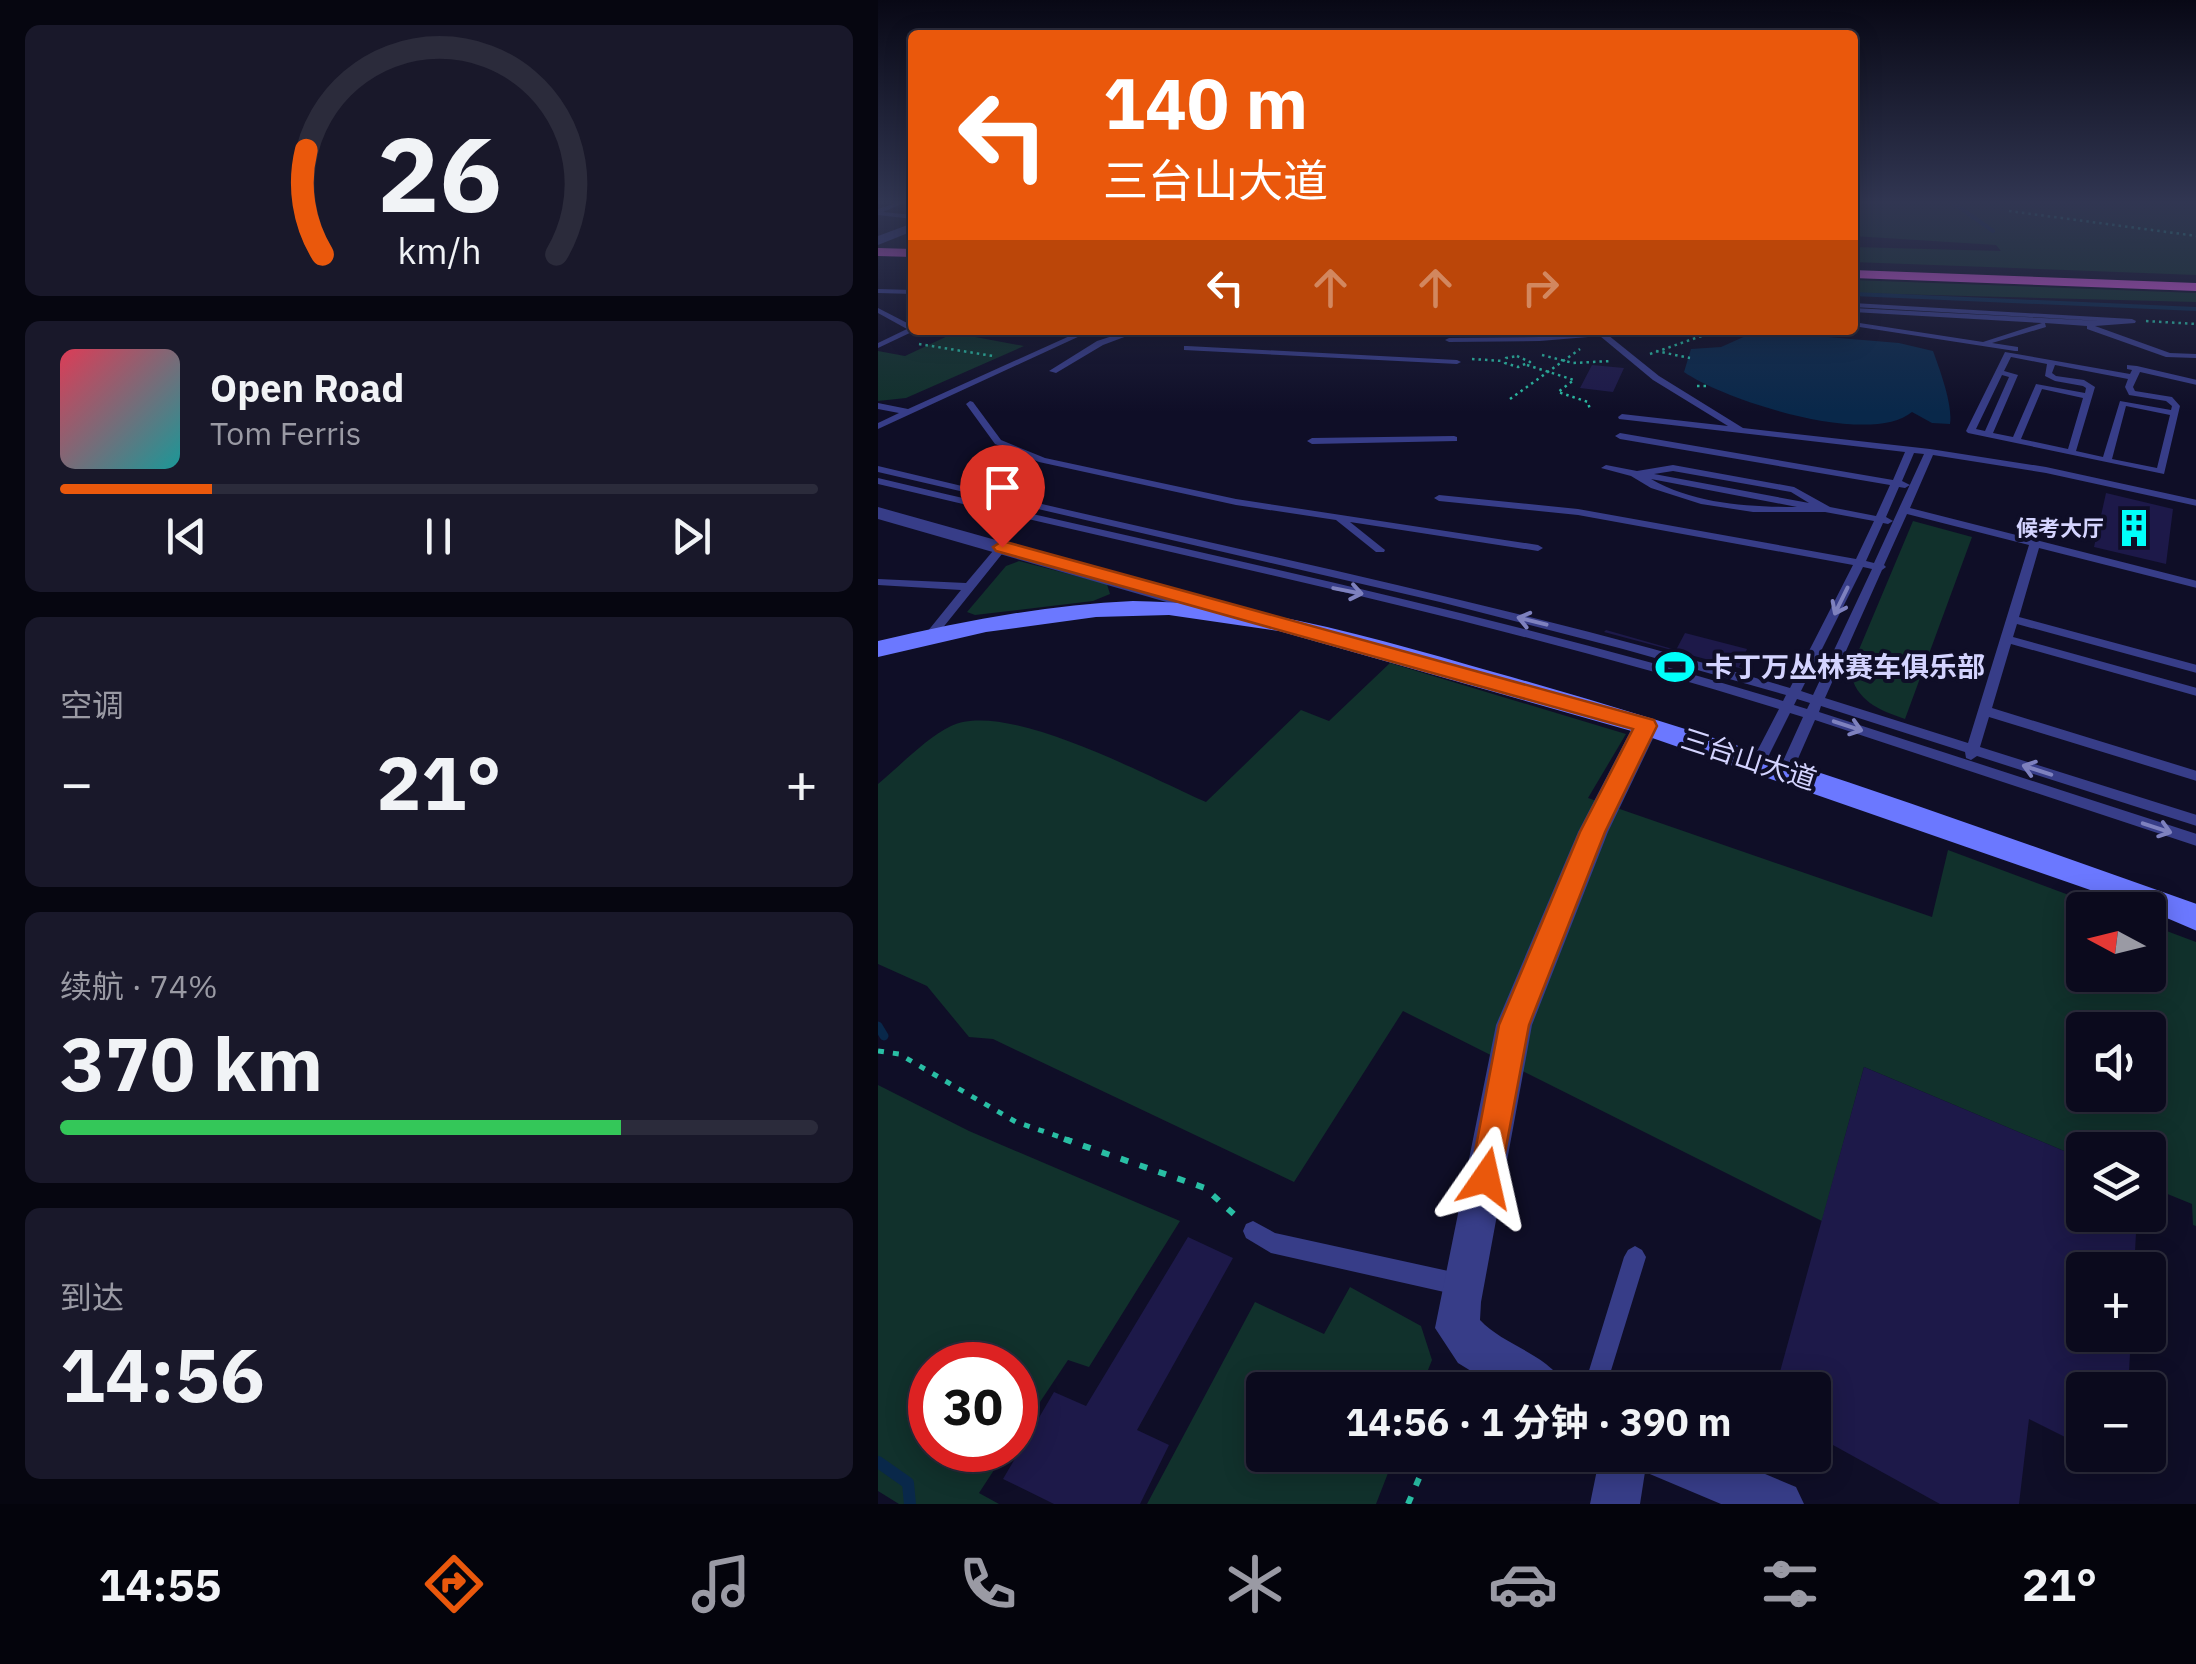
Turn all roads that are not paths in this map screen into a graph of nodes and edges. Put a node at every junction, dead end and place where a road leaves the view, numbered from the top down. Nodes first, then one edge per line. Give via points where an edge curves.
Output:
1 (1911, 272) edge
2 (2196, 283) edge
3 (878, 291) edge
4 (908, 292) edge
5 (1858, 308) edge
6 (878, 310) edge
7 (2053, 319) junction
8 (2132, 321) road end
9 (1858, 325) edge
10 (908, 326) edge
11 (908, 331) edge
12 (1061, 335) edge
13 (1078, 335) edge
14 (1123, 335) edge
15 (1576, 335) edge
16 (1603, 335) edge
17 (1449, 340) dead end
18 (883, 342) edge
19 (1982, 344) junction
20 (1187, 348) dead end
21 (2196, 356) edge
22 (1457, 360) road end
23 (2052, 362) junction
24 (1053, 371) dead end
25 (1999, 372) junction
26 (2135, 373) junction
27 (2196, 383) edge
28 (2089, 396) junction
29 (970, 404) dead end
30 (878, 406) edge
31 (895, 410) junction
32 (908, 412) junction
33 (2174, 413) junction
34 (1622, 416) dead end
35 (878, 417) edge
36 (878, 426) edge
37 (1740, 429) junction
38 (1988, 434) junction
39 (1620, 436) dead end
40 (1454, 440) dead end
41 (2016, 440) junction
42 (1312, 441) dead end
43 (1911, 450) junction
44 (1930, 452) junction
45 (2071, 452) junction
46 (2107, 460) junction
47 (1606, 468) dead end
48 (878, 469) edge
49 (986, 473) dead end
50 (878, 481) edge
51 (1896, 483) junction
52 (1915, 487) junction
53 (988, 496) junction
54 (1439, 498) dead end
55 (2196, 504) edge
56 (1905, 510) junction
57 (878, 513) edge
58 (1339, 519) junction
59 (1880, 519) junction
60 (1898, 524) junction
61 (2035, 543) junction
62 (1002, 547) junction
63 (1538, 548) dead end
64 (1380, 550) dead end
65 (1860, 562) junction
66 (1880, 567) junction
67 (878, 582) edge
68 (2196, 585) edge
69 (968, 587) junction
70 (1245, 617) junction
71 (2013, 618) junction
72 (929, 637) junction
73 (2007, 639) junction
74 (878, 649) edge
75 (2196, 669) edge
76 (2196, 692) edge
77 (1791, 700) junction
78 (1814, 707) junction
79 (1985, 710) junction
80 (1646, 726) junction
81 (1973, 750) junction
82 (1772, 765) junction
83 (1968, 766) junction
84 (2196, 776) edge
85 (2196, 822) edge
86 (2196, 840) edge
87 (2196, 918) edge
88 (1253, 1231) road end
89 (1635, 1257) dead end
90 (1463, 1285) junction
91 (1515, 1372) edge
92 (1600, 1372) edge
93 (1621, 1472) edge
94 (1703, 1472) edge
95 (1616, 1504) edge
96 (1779, 1504) edge

1 - 2 highway
3 - 4 lane
5 - 7 lane
6 - 10 lane
7 - 8 lane
7 - 19 lane
7 - 21 lane via 2169,356
9 - 19 lane
11 - 18 lane
12 - 31 lane
13 - 32 lane
14 - 24 lane
15 - 17 lane
16 - 37 lane via 1656,378
19 - 26 lane
20 - 22 lane
23 - 25 lane via 2008,354
23 - 26 lane
23 - 28 lane via 2052,377 2088,384
25 - 38 lane via 2014,375
25 - 38 lane via 1971,431
26 - 27 lane
26 - 33 lane via 2132,393 2168,399
28 - 41 lane via 2039,386
28 - 45 lane
29 - 58 lane via 998,442 1042,460
30 - 31 lane
31 - 32 lane
31 - 35 lane
32 - 36 lane
33 - 46 lane via 2124,403
33 - 46 lane via 2161,472
34 - 37 lane
37 - 43 lane
38 - 41 lane
39 - 51 lane
40 - 42 lane
41 - 45 lane
43 - 44 lane
43 - 51 lane
44 - 52 lane
44 - 55 lane
45 - 46 lane
47 - 59 lane
48 - 53 lane
49 - 53 lane
50 -> 77 lane via 1396,600
51 - 52 lane
51 - 59 lane
52 - 56 lane
77 -> 53 lane via 1405,589
54 - 65 lane via 1578,512
56 - 60 lane
56 - 61 lane
57 - 62 street
58 - 63 lane
58 - 64 lane
59 - 60 lane
59 - 65 lane
60 - 66 lane
61 - 68 lane
61 - 71 lane
62 - 69 lane
62 - 70 street
65 - 66 lane
65 -> 77 lane
66 - 78 lane
67 - 69 lane
69 - 72 lane
70 - 72 main road, 三台山大道 via 1172,608 1103,610
70 - 80 main road, 三台山大道
71 - 73 lane
71 - 75 lane
72 - 74 main road, 三台山大道
73 - 76 lane
73 - 79 lane
77 - 78 lane
77 - 82 lane
78 - 81 lane
78 - 82 lane
78 -> 83 lane
79 - 81 lane
79 - 84 lane
80 - 82 main road, 三台山大道
80 - 90 street via 1593,832 1514,1025
81 - 83 lane
85 -> 81 lane
82 - 87 main road, 三台山大道
83 -> 86 lane
88 - 90 lane via 1271,1243
89 - 92 lane
90 - 91 street via 1457,1328
93 - 95 street
94 - 96 street

